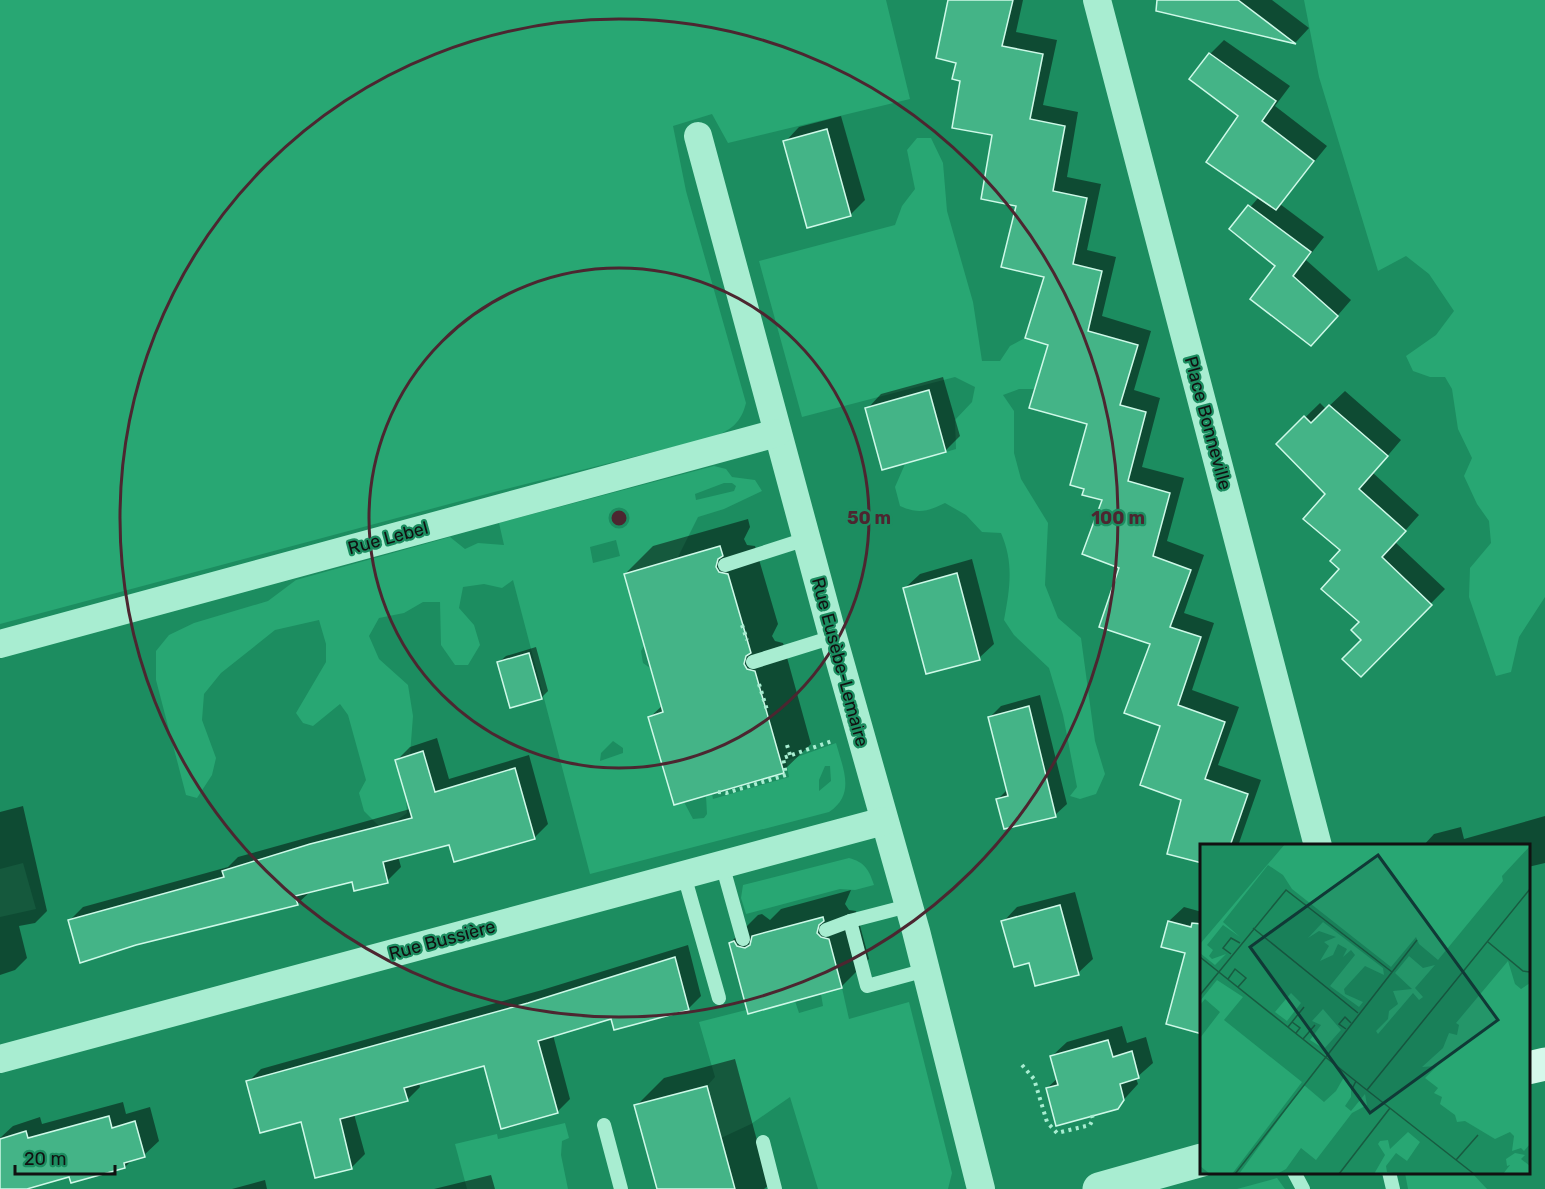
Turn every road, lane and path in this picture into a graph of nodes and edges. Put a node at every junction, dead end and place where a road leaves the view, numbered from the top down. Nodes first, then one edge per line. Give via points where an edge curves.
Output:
1 (1097, 0) edge
2 (698, 136) dead end
3 (777, 433) junction
4 (806, 539) junction
5 (725, 565) dead end
6 (833, 637) junction
7 (0, 644) edge
8 (753, 662) dead end
9 (859, 731) junction
10 (787, 745) dead end
11 (790, 755) junction
12 (718, 792) dead end
13 (884, 820) junction
14 (1317, 844) edge
15 (722, 864) junction
16 (684, 875) junction
17 (908, 906) junction
18 (850, 921) junction
19 (826, 930) dead end
20 (743, 939) dead end
21 (926, 970) junction
22 (719, 998) dead end
23 (0, 1059) edge
24 (1545, 1064) edge
25 (1022, 1065) dead end
26 (1530, 1068) edge
27 (1048, 1095) dead end
28 (1040, 1098) junction
29 (1091, 1113) dead end
30 (604, 1125) dead end
31 (763, 1142) dead end
32 (1200, 1161) edge
33 (1295, 1174) edge
34 (621, 1189) edge
35 (775, 1189) edge
36 (981, 1189) edge
37 (1099, 1189) edge
38 (1303, 1189) edge

1 - 14 street, Place Bonneville
2 - 3 street, Rue Eusèbe-Lemaire
3 - 4 street, Rue Eusèbe-Lemaire
3 - 7 street, Rue Lebel
4 - 5 lane
4 - 6 street, Rue Eusèbe-Lemaire
6 - 8 lane
6 - 9 street, Rue Eusèbe-Lemaire
9 - 11 path
9 - 13 street, Rue Eusèbe-Lemaire
10 - 11 path
11 - 12 path via 783,758 786,775
13 - 15 street, Rue Bussière
13 - 17 street, Rue Eusèbe-Lemaire
15 - 16 street, Rue Bussière
15 - 20 lane
16 - 22 lane
16 - 23 street, Rue Bussière
17 - 18 lane
17 - 21 street, Rue Eusèbe-Lemaire
18 - 19 lane
18 - 21 lane via 867,986
21 - 36 street, Rue Eusèbe-Lemaire
24 - 26 main road
25 - 28 path via 1034,1079
27 - 28 path
28 - 29 path via 1047,1122 1057,1133 1090,1125
30 - 34 lane
31 - 35 lane
32 - 37 street
33 - 38 lane

